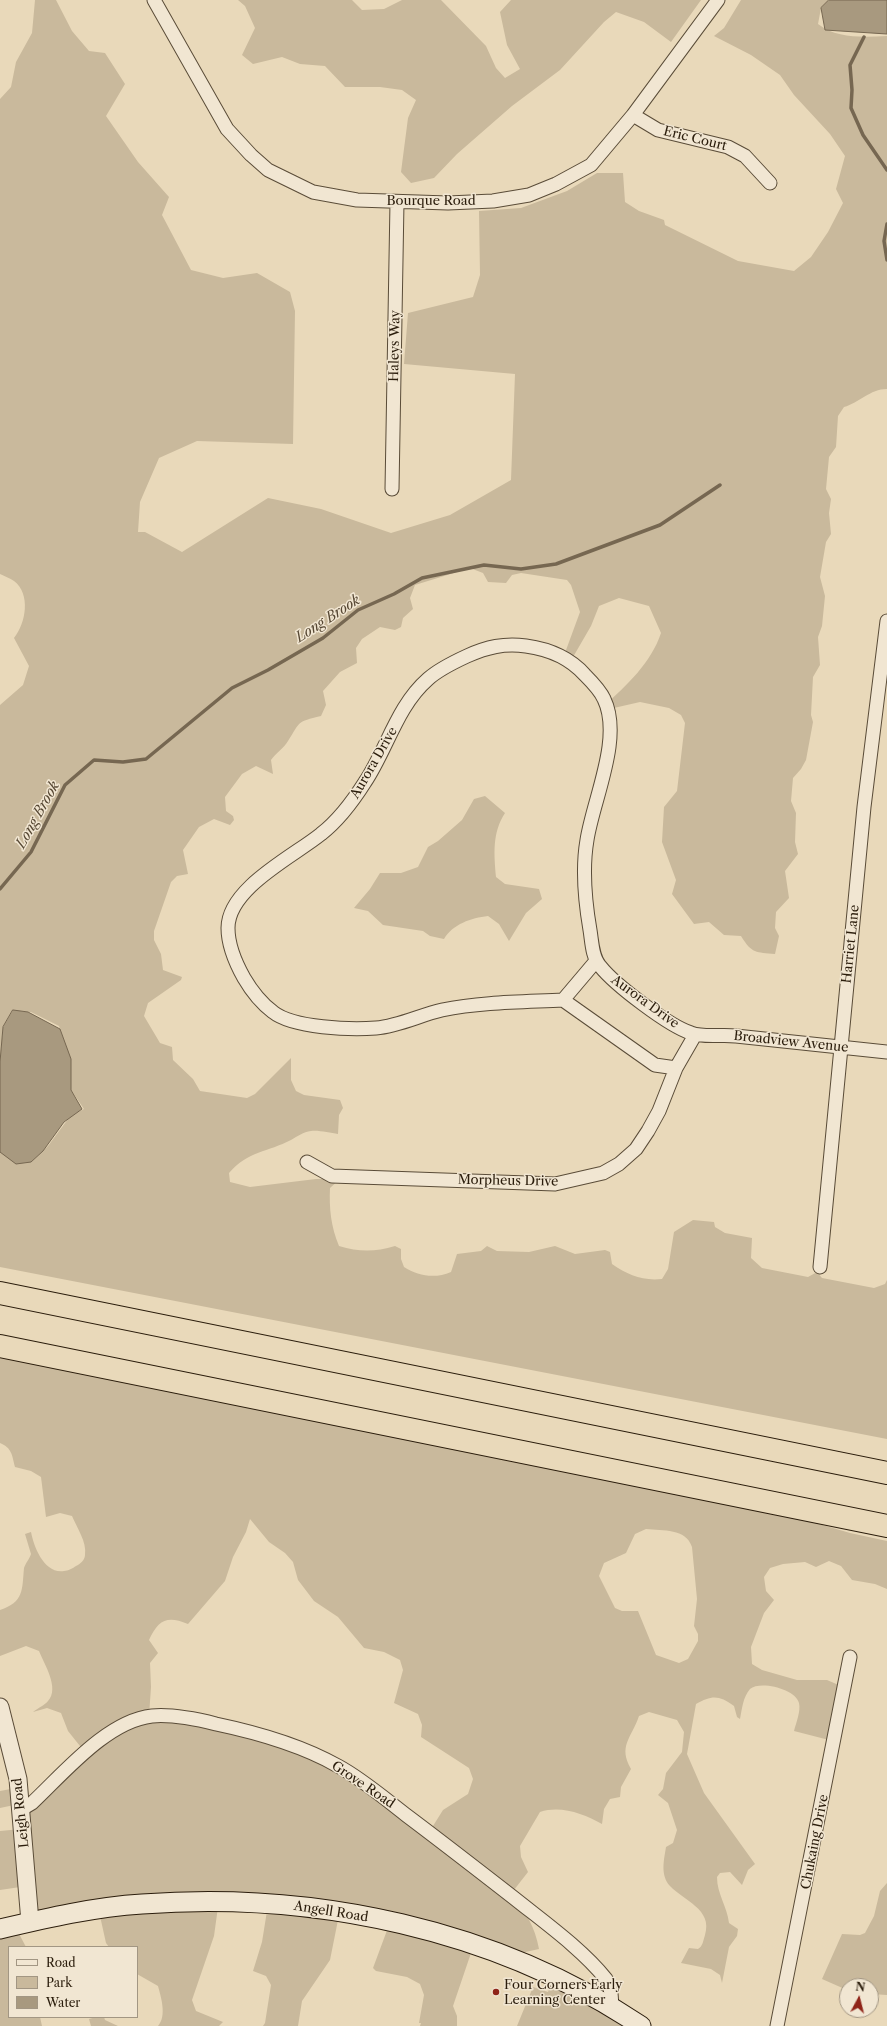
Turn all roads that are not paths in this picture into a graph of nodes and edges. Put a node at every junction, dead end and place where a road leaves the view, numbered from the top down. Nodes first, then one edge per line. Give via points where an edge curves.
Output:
1 (154, 0) edge
2 (718, 0) edge
3 (633, 115) junction
4 (770, 183) dead end
5 (397, 202) junction
6 (392, 489) dead end
7 (887, 621) edge
8 (596, 961) junction
9 (563, 1000) junction
10 (695, 1035) junction
11 (840, 1047) junction
12 (887, 1052) edge
13 (676, 1068) junction
14 (307, 1162) dead end
15 (820, 1268) dead end
16 (0, 1293) edge
17 (0, 1346) edge
18 (729, 1441) junction
19 (887, 1460) edge
20 (887, 1473) edge
21 (845, 1517) junction
22 (887, 1526) edge
23 (887, 1530) edge
24 (850, 1658) dead end
25 (0, 1707) edge
26 (22, 1809) junction
27 (30, 1922) junction
28 (0, 1929) edge
29 (612, 2006) junction
30 (641, 2026) edge
31 (777, 2026) edge

1 - 5 street, Bourque Road via 227,128 268,170 313,192 357,200
2 - 3 street, Bourque Road
3 - 4 street, Eric Court via 658,130 728,147 745,156
3 - 5 street, Bourque Road via 591,165 529,195 493,201
5 - 6 street, Haleys Way
7 - 11 street, Harriet Lane via 864,807
8 - 9 street
8 - 9 street, Aurora Drive via 584,878 587,840 608,756 608,709 595,685 576,666 551,652 510,644 477,651 431,675 420,686 401,714 367,780 347,808 324,832 271,869 247,890 234,906 228,921 229,942 238,967 251,990 275,1015 302,1023 330,1028 377,1028 409,1022 440,1010
8 - 10 street, Aurora Drive via 612,980 675,1026
9 - 13 street via 655,1065
10 - 11 street, Broadview Avenue via 723,1034
10 - 13 street, Aurora Drive
11 - 12 street, Broadview Avenue
11 - 15 street, Harriet Lane
13 - 14 street, Morpheus Drive via 659,1111 636,1149 620,1164 603,1174 555,1184 332,1176
16 - 18 highway
17 - 21 highway
18 - 19 highway
18 - 20 highway
21 - 22 highway
21 - 23 highway
24 - 31 street, Chukaing Drive
25 - 26 street, Leigh Road via 18,1779
26 - 27 street, Leigh Road
26 - 29 street, Grove Road via 32,1803 100,1740 135,1721 151,1716 167,1716 259,1733 293,1745 338,1766 482,1873 581,1954 607,1980 611,1990
27 - 28 main road, Angell Road
27 - 29 main road, Angell Road via 94,1910 179,1902 252,1902 324,1909 392,1921 454,1938 568,1983
29 - 30 main road, Angell Road

